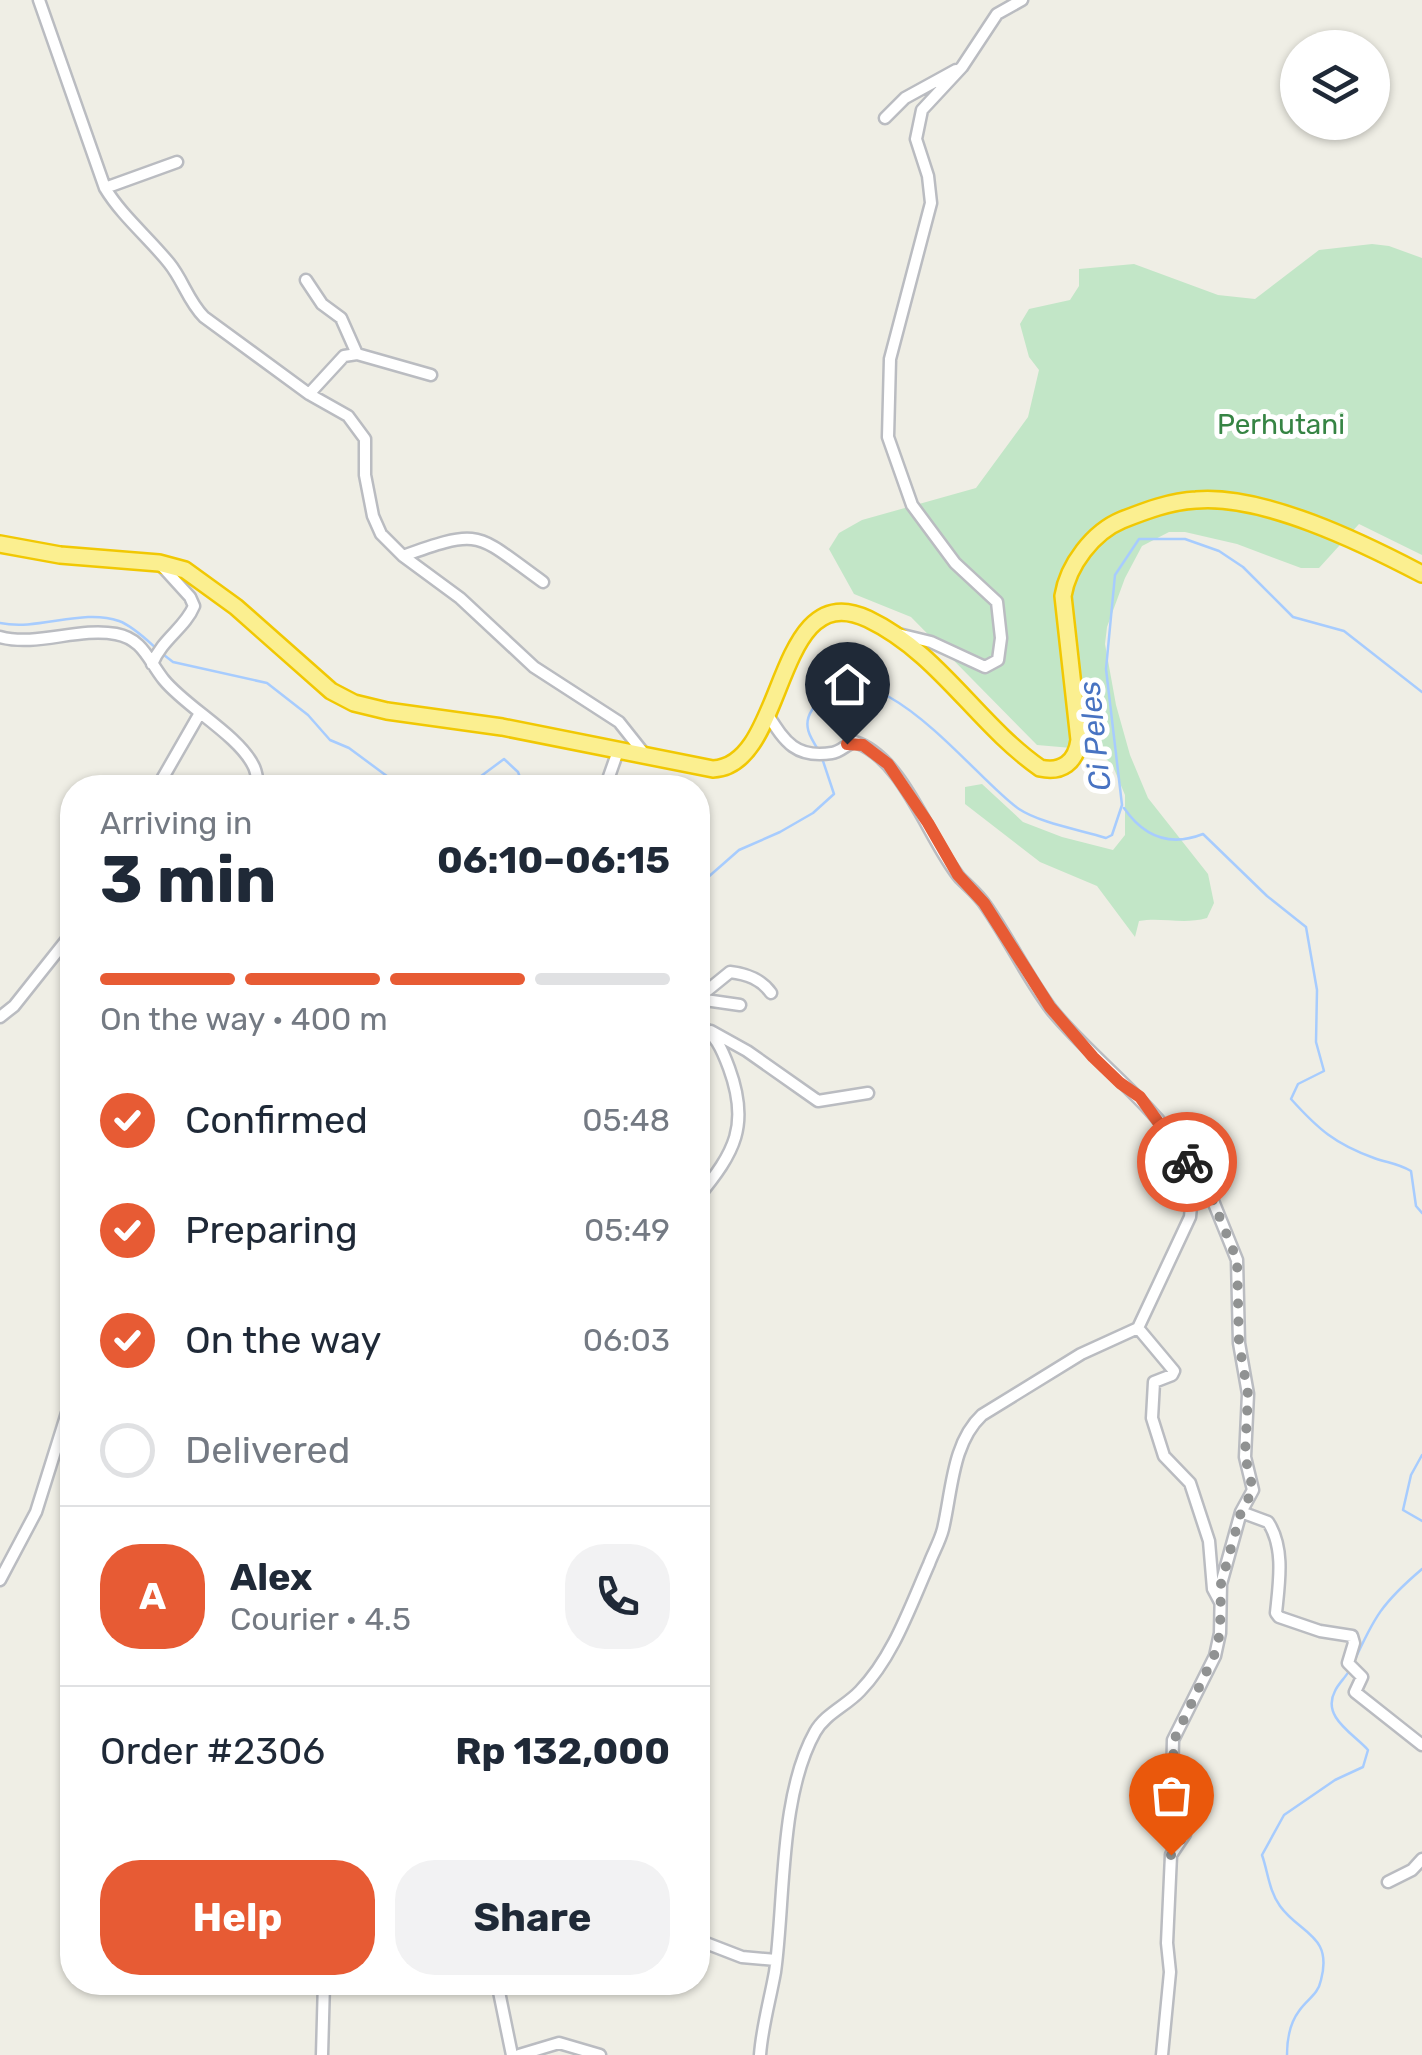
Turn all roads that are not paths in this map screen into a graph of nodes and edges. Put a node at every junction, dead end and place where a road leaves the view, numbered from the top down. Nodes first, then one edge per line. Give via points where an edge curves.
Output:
1 (39, 0) edge
2 (1022, 0) edge
3 (962, 67) junction
4 (885, 118) dead end
5 (178, 162) dead end
6 (105, 188) junction
7 (306, 280) dead end
8 (358, 354) junction
9 (431, 375) dead end
10 (308, 394) junction
11 (0, 544) edge
12 (402, 556) junction
13 (159, 563) junction
14 (1422, 574) edge
15 (543, 582) dead end
16 (891, 633) junction
17 (0, 637) edge
18 (156, 656) junction
19 (766, 712) junction
20 (200, 713) junction
21 (637, 740) junction
22 (612, 750) junction
23 (647, 757) junction
24 (164, 775) edge
25 (256, 775) edge
26 (607, 775) edge
27 (60, 948) edge
28 (710, 988) edge
29 (771, 993) dead end
30 (710, 1000) edge
31 (740, 1006) dead end
32 (0, 1017) edge
33 (710, 1030) joint
34 (868, 1093) dead end
35 (1194, 1175) junction
36 (710, 1181) edge
37 (1138, 1328) junction
38 (60, 1435) edge
39 (1241, 1512) junction
40 (0, 1580) edge
41 (1220, 1603) junction
42 (1422, 1744) edge
43 (1422, 1858) edge
44 (1388, 1882) dead end
45 (710, 1944) edge
46 (776, 1960) junction
47 (324, 1995) edge
48 (501, 1995) edge
49 (322, 2055) edge
50 (518, 2055) edge
51 (600, 2055) edge
52 (760, 2055) edge
53 (1162, 2055) edge

1 - 6 street
2 - 3 street via 997,14
3 - 4 street via 905,98
3 - 16 street via 926,106 916,139 931,203 890,358 888,438 912,504 955,563 997,602 998,660 985,667 921,638
5 - 6 street
6 - 10 street via 182,280 192,306
7 - 8 street via 341,318
8 - 9 street
8 - 10 street via 344,356
10 - 12 street via 348,416 362,432 374,516
11 - 13 highway
12 - 15 street via 452,538 480,538
12 - 21 street via 460,598 534,668 620,722
13 - 18 street via 194,606
13 - 22 highway via 208,584 330,691 354,703
14 - 16 highway via 1316,525 1231,502 1179,502 1109,526 1094,538 1064,589 1079,740 1073,759 1056,769 1024,757 934,665
16 - 19 highway via 841,611 823,617 802,639
17 - 18 street via 116,634
18 - 20 street via 167,684
19 - 23 highway via 751,749 731,766
19 - 35 street via 785,743 803,751 833,753 854,742 888,764 1050,1007 1140,1097
20 - 24 street
20 - 25 street via 253,764
21 - 22 street
21 - 23 street
22 - 23 highway
22 - 26 street
27 - 32 street
28 - 29 street via 730,972 747,974
30 - 31 street
33 - 34 street via 818,1101
33 - 36 street via 732,1077 740,1124
35 - 37 street via 1190,1217
35 - 39 street via 1209,1191 1237,1263 1248,1394 1245,1456 1253,1490
37 - 41 street via 1174,1371 1154,1384 1152,1418 1164,1456 1190,1483
37 - 46 street via 1081,1354 970,1426 942,1532 896,1639 861,1690 822,1722 800,1770
38 - 40 street via 36,1512
39 - 41 street
39 - 42 street via 1268,1522 1277,1538 1276,1613 1284,1621 1352,1636 1352,1667 1362,1677 1355,1692
41 - 53 street via 1214,1656 1174,1740 1172,1783 1186,1818 1185,1834 1171,1855
43 - 44 street
45 - 46 street
46 - 52 street
47 - 49 street
48 - 50 street
50 - 51 street via 560,2043

